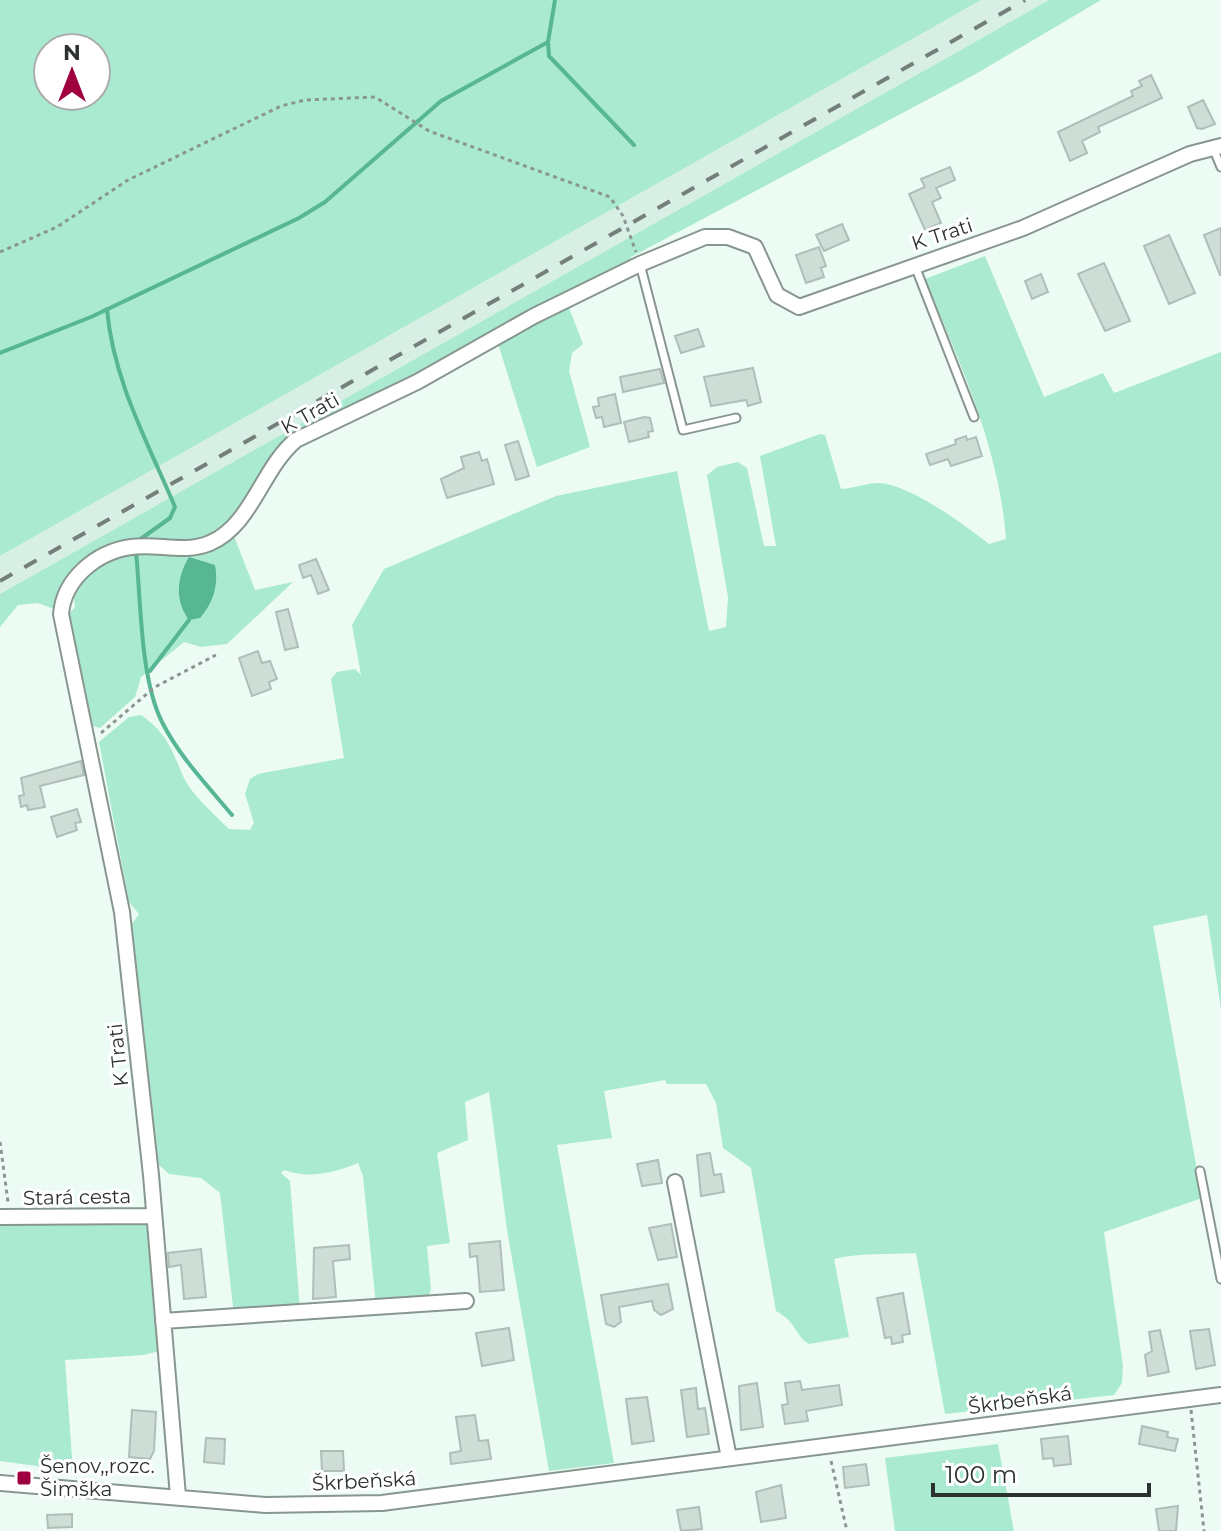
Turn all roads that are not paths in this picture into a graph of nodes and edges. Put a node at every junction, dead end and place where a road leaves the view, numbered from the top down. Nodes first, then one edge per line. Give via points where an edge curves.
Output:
1 (1217, 147) edge
2 (1221, 167) edge
3 (640, 264) junction
4 (915, 264) junction
5 (974, 417) dead end
6 (736, 418) dead end
7 (1200, 1171) dead end
8 (675, 1182) dead end
9 (154, 1216) junction
10 (5, 1218) edge
11 (1221, 1279) edge
12 (466, 1301) dead end
13 (163, 1321) junction
14 (1221, 1395) edge
15 (729, 1458) junction
16 (0, 1483) edge
17 (178, 1496) junction

1 - 2 lane
1 - 4 street, K Trati via 1023,228
3 - 4 street, K Trati via 705,237 728,237 755,247 777,295 799,307
3 - 6 lane via 683,430
3 - 9 street, K Trati via 296,440 281,452 240,519 212,542 172,550 131,547 83,570 65,594 61,614 122,912
4 - 5 lane
7 - 11 lane
8 - 15 street
9 - 10 street, Stará cesta
9 - 13 street, K Trati
12 - 13 street
13 - 17 street, K Trati
14 - 15 street, Škrbeňská
15 - 17 street, Škrbeňská via 382,1503 265,1505
16 - 17 street, Škrbeňská

